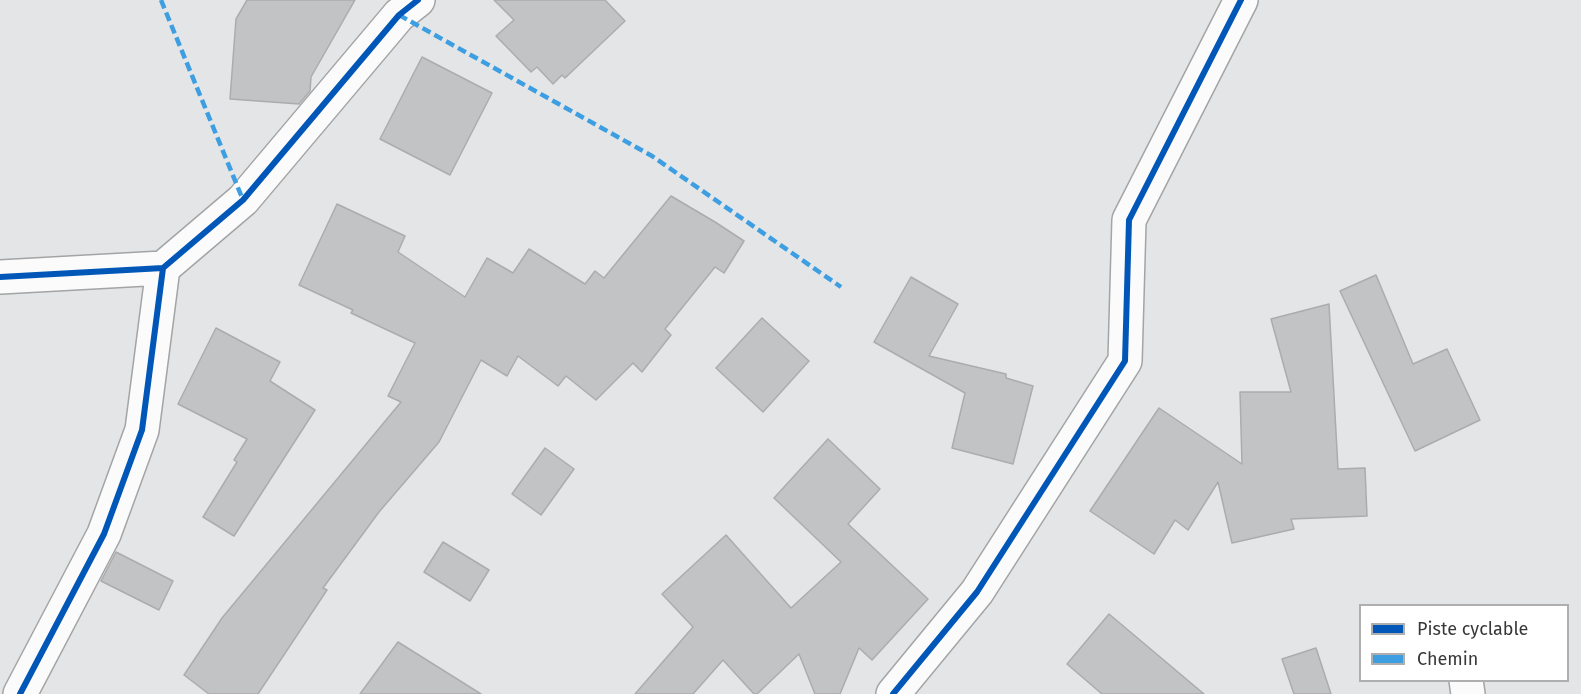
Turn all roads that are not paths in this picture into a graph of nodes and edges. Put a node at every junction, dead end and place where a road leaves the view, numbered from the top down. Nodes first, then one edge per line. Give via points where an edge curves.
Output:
1 (418, 0) edge
2 (1241, 0) edge
3 (163, 267) junction
4 (0, 278) edge
5 (20, 694) edge
6 (892, 694) edge

1 - 3 street via 399,15 243,200
2 - 6 street via 1129,220 1125,361 977,592
3 - 4 street
3 - 5 street via 142,430 104,534

